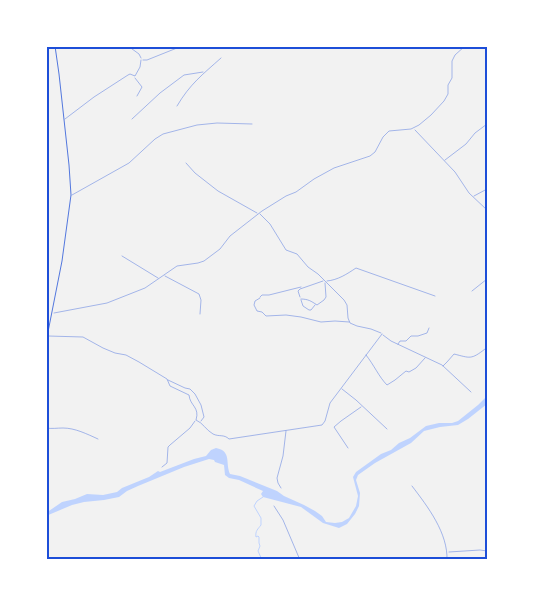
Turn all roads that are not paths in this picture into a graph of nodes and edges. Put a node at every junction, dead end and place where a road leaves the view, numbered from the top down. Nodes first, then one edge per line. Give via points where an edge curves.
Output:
1 (55, 46) edge
2 (64, 46) edge
3 (128, 46) edge
4 (182, 46) edge
5 (465, 46) edge
6 (71, 48) dead end
7 (221, 58) dead end
8 (142, 60) junction
9 (144, 60) junction
10 (142, 62) junction
11 (203, 72) junction
12 (135, 76) junction
13 (137, 96) dead end
14 (177, 106) dead end
15 (64, 119) junction
16 (132, 119) dead end
17 (252, 124) dead end
18 (487, 124) edge
19 (414, 128) junction
20 (443, 161) junction
21 (186, 163) dead end
22 (487, 190) edge
23 (70, 196) junction
24 (472, 197) junction
25 (487, 210) edge
26 (259, 213) junction
27 (122, 256) dead end
28 (163, 276) junction
29 (487, 278) edge
30 (159, 279) junction
31 (325, 281) junction
32 (305, 286) junction
33 (472, 291) dead end
34 (435, 296) dead end
35 (301, 299) junction
36 (316, 304) junction
37 (52, 313) junction
38 (200, 314) dead end
39 (348, 318) junction
40 (345, 322) junction
41 (350, 322) junction
42 (429, 328) dead end
43 (382, 334) junction
44 (48, 336) edge
45 (46, 342) edge
46 (398, 344) junction
47 (485, 349) dead end
48 (366, 355) junction
49 (426, 357) junction
50 (442, 366) junction
51 (167, 379) junction
52 (341, 388) junction
53 (471, 392) dead end
54 (362, 406) junction
55 (195, 420) junction
56 (200, 422) junction
57 (46, 428) edge
58 (387, 429) dead end
59 (286, 430) junction
60 (98, 439) dead end
61 (348, 448) dead end
62 (162, 467) dead end
63 (412, 486) dead end
64 (281, 488) dead end
65 (274, 506) dead end
66 (487, 551) edge
67 (447, 553) junction
68 (164, 560) edge
69 (171, 560) edge
70 (300, 560) edge
71 (446, 560) edge

1 - 15 street
2 - 6 street
3 - 8 street
4 - 9 street
5 - 19 street via 452,61 452,78 444,101
7 - 11 street
8 - 9 street
8 - 10 street
9 - 10 street
10 - 12 street
11 - 14 street
11 - 16 street via 184,75 160,92
12 - 13 street via 142,87
12 - 15 street via 128,75
15 - 23 street
17 - 23 street via 217,123 163,134 128,163
18 - 20 street
19 - 20 street
19 - 26 street via 389,132 370,156 314,178
20 - 24 street
21 - 26 street via 218,191
22 - 24 street
23 - 37 street
24 - 25 street
26 - 28 street via 209,258 177,266
26 - 31 street via 286,250 296,253
27 - 30 street
28 - 30 street
28 - 38 street via 199,294
29 - 33 street
30 - 37 street via 107,303
31 - 32 street
31 - 34 street via 356,268
31 - 36 street via 326,298
31 - 39 street via 346,302
32 - 35 street via 298,290
32 - 40 street via 262,295 254,305 266,316 286,314 320,322
35 - 36 street
35 - 36 street via 308,310
37 - 44 street
39 - 40 street
39 - 41 street
40 - 41 street
41 - 43 street
42 - 46 street via 427,333 411,336
43 - 46 street
43 - 48 street
44 - 45 street
44 - 51 street via 83,337 133,358
46 - 49 street
47 - 50 street via 469,358 454,354
48 - 49 street via 387,386 406,371 414,370
48 - 52 street
49 - 50 street
50 - 53 street
51 - 55 street via 170,386 189,395 196,409
51 - 56 street via 195,394 203,410 204,417
52 - 54 street
52 - 59 street via 330,403 322,424
54 - 58 street
54 - 61 street via 334,427
55 - 56 street
55 - 62 street via 170,445 167,463
56 - 59 street via 212,433 230,439
57 - 60 street via 70,429
59 - 64 street via 277,478
63 - 67 street via 440,530
65 - 70 street
66 - 67 street
67 - 71 street
68 - 69 street

